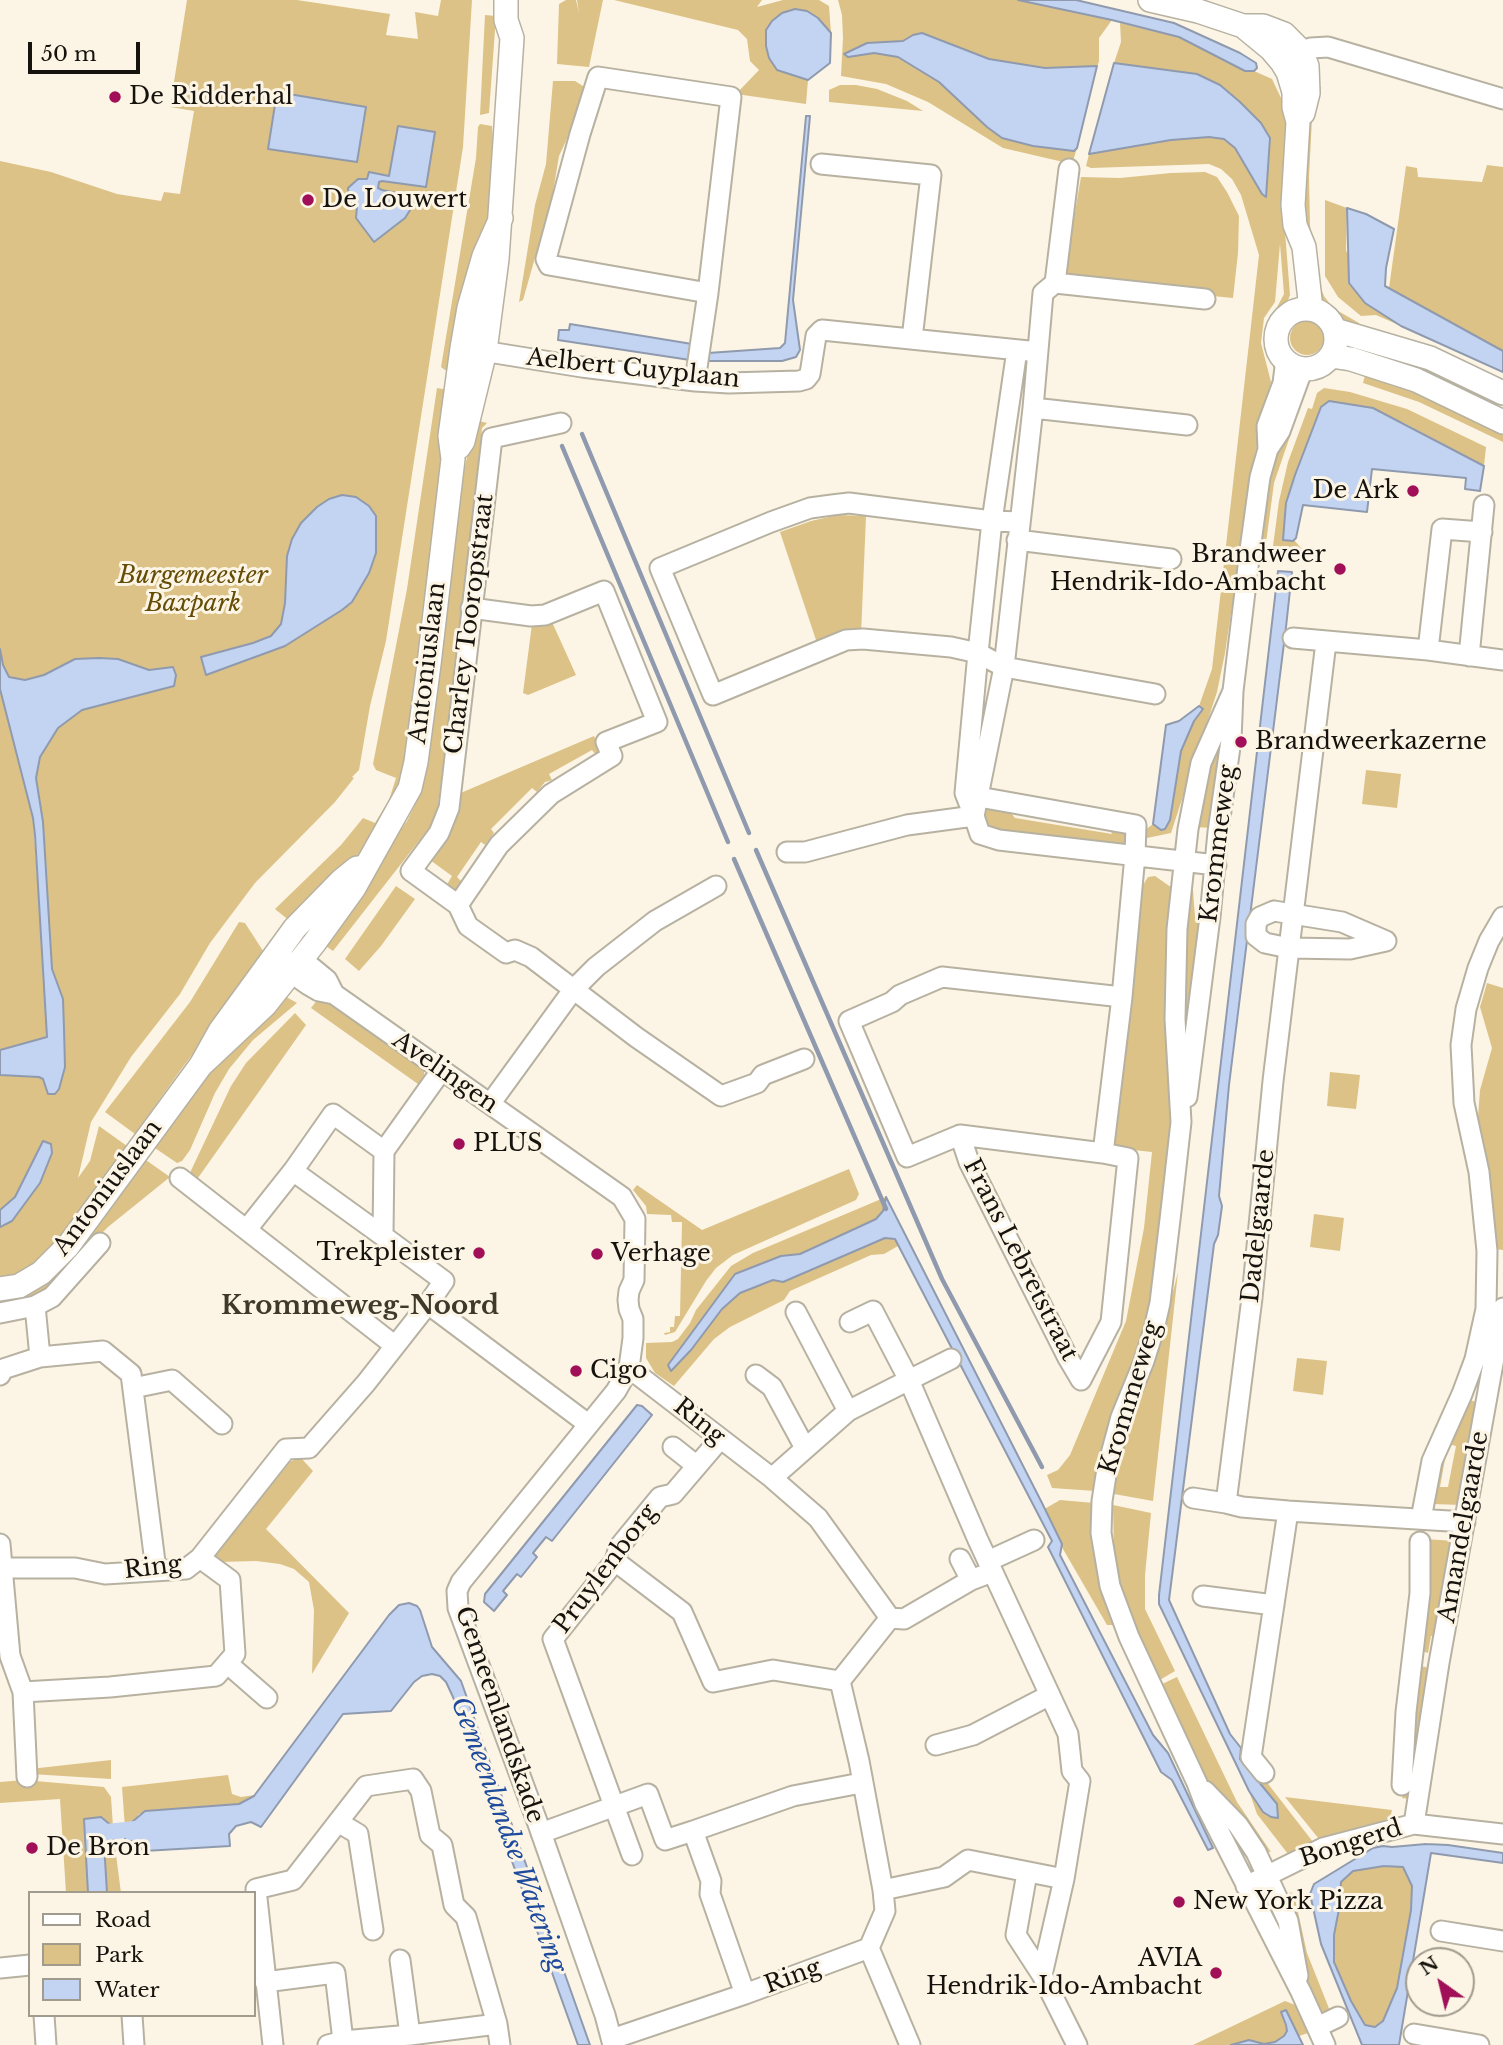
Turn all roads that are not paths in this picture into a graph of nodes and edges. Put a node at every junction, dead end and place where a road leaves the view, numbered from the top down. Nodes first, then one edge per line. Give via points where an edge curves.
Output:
1 (506, 0) edge
2 (522, 0) edge
3 (1160, 1) edge
4 (512, 38) junction
5 (1291, 57) junction
6 (1503, 99) edge
7 (821, 164) dead end
8 (1069, 169) dead end
9 (501, 218) junction
10 (1055, 284) junction
11 (708, 293) junction
12 (1205, 299) dead end
13 (1303, 310) junction
14 (1335, 330) junction
15 (912, 339) junction
16 (462, 348) junction
17 (485, 351) junction
18 (1027, 351) junction
19 (1331, 356) junction
20 (1294, 364) junction
21 (695, 381) junction
22 (1503, 393) edge
23 (1033, 408) junction
24 (1503, 422) edge
25 (561, 423) dead end
26 (1187, 425) dead end
27 (453, 458) junction
28 (1484, 505) dead end
29 (992, 521) junction
30 (1019, 531) junction
31 (1482, 532) junction
32 (1171, 559) dead end
33 (471, 608) junction
34 (1293, 638) dead end
35 (1326, 642) junction
36 (1428, 650) junction
37 (978, 653) junction
38 (1469, 656) junction
39 (1503, 660) edge
40 (1004, 667) junction
41 (1233, 691) junction
42 (1155, 694) dead end
43 (979, 797) junction
44 (974, 816) junction
45 (787, 852) dead end
46 (1135, 855) junction
47 (1186, 862) junction
48 (1216, 865) junction
49 (716, 886) dead end
50 (458, 905) junction
51 (1295, 915) junction
52 (1503, 917) edge
53 (1289, 948) junction
54 (286, 960) junction
55 (573, 990) junction
56 (1122, 997) junction
57 (804, 1059) dead end
58 (441, 1071) junction
59 (490, 1104) junction
60 (1181, 1122) junction
61 (952, 1138) junction
62 (384, 1151) junction
63 (1103, 1153) junction
64 (293, 1171) junction
65 (180, 1178) dead end
66 (247, 1229) junction
67 (383, 1236) junction
68 (100, 1243) dead end
69 (0, 1289) edge
70 (428, 1304) junction
71 (36, 1306) junction
72 (1503, 1308) edge
73 (796, 1312) dead end
74 (0, 1313) edge
75 (850, 1322) dead end
76 (394, 1345) junction
77 (40, 1357) junction
78 (951, 1359) dead end
79 (629, 1368) junction
80 (0, 1375) edge
81 (756, 1375) dead end
82 (909, 1380) junction
83 (133, 1388) junction
84 (848, 1411) junction
85 (222, 1424) dead end
86 (588, 1424) junction
87 (720, 1440) junction
88 (673, 1447) dead end
89 (805, 1448) junction
90 (697, 1466) junction
91 (772, 1478) junction
92 (1193, 1498) dead end
93 (1226, 1503) junction
94 (1288, 1511) junction
95 (1421, 1519) junction
96 (1465, 1522) junction
97 (1034, 1540) dead end
98 (1420, 1542) dead end
99 (0, 1544) edge
100 (200, 1558) junction
101 (960, 1559) dead end
102 (614, 1561) junction
103 (990, 1567) junction
104 (1, 1568) edge
105 (156, 1570) junction
106 (971, 1580) junction
107 (1203, 1596) dead end
108 (1274, 1605) junction
109 (890, 1618) junction
110 (5, 1657) edge
111 (1413, 1659) junction
112 (1439, 1663) junction
113 (228, 1664) junction
114 (840, 1681) junction
115 (23, 1692) junction
116 (1050, 1695) junction
117 (267, 1698) dead end
118 (936, 1745) dead end
119 (1264, 1773) dead end
120 (27, 1777) dead end
121 (862, 1783) junction
122 (1197, 1783) junction
123 (1402, 1785) dead end
124 (613, 1807) junction
125 (338, 1822) junction
126 (1414, 1824) junction
127 (693, 1831) junction
128 (541, 1832) junction
129 (1503, 1834) edge
130 (632, 1855) dead end
131 (1027, 1873) junction
132 (1267, 1875) junction
133 (1064, 1879) junction
134 (1246, 1886) junction
135 (883, 1890) junction
136 (373, 1930) dead end
137 (1441, 1931) dead end
138 (1503, 1941) edge
139 (869, 1948) junction
140 (400, 1960) dead end
141 (28, 1965) edge
142 (0, 1968) edge
143 (1042, 1975) junction
144 (262, 1986) edge
145 (1301, 1992) junction
146 (745, 1994) junction
147 (44, 2017) edge
148 (132, 2017) edge
149 (1338, 2017) dead end
150 (497, 2024) junction
151 (1317, 2027) junction
152 (1414, 2034) dead end
153 (410, 2035) junction
154 (612, 2042) edge
155 (335, 2043) edge
156 (46, 2045) edge
157 (134, 2045) edge
158 (273, 2045) edge
159 (500, 2045) edge
160 (910, 2045) edge
161 (1077, 2045) edge
162 (1325, 2045) edge
163 (1479, 2045) edge

1 - 4 main road, Antoniuslaan
2 - 4 main road, Antoniuslaan via 520,23
3 - 5 main road via 1243,26 1271,50
4 - 9 main road, Antoniuslaan
5 - 6 street via 1328,47
5 - 13 main road via 1298,122 1295,225 1288,248
7 - 15 street via 931,176
8 - 10 street
9 - 16 main road, Antoniuslaan via 468,308
9 - 17 main road, Antoniuslaan
10 - 12 street
10 - 18 street via 1043,293
11 - 11 street via 732,97 598,77 546,259 549,264
11 - 21 street
13 - 14 main road via 1326,316
13 - 20 main road via 1283,320 1276,336 1278,349
14 - 19 main road
14 - 22 main road via 1430,358
15 - 18 street, Aelbert Cuyplaan
15 - 21 street, Aelbert Cuyplaan via 822,330 816,337 806,379
16 - 17 street, Aelbert Cuyplaan
16 - 27 main road, Antoniuslaan via 450,436
17 - 21 street, Aelbert Cuyplaan
17 - 27 main road, Antoniuslaan via 463,441
18 - 23 street
18 - 29 street
19 - 20 main road via 1319,366
19 - 24 main road via 1416,380
20 - 41 street, Krommeweg via 1267,426 1268,449 1258,489
23 - 26 street
23 - 30 street
25 - 33 street, Charley Tooropstraat via 492,438
27 - 54 main road, Antoniuslaan via 410,788 370,858 295,928
28 - 31 street
29 - 30 street
29 - 37 street
29 - 37 street via 849,503 810,508 660,569 713,695 846,640
30 - 32 street
30 - 40 street
31 - 36 street via 1442,529
31 - 38 street
33 - 50 street, Charley Tooropstraat via 449,808 439,833 411,871
33 - 50 street via 545,615 604,591 657,722 606,742 612,757 551,794 499,845
34 - 35 street
35 - 36 street
35 - 51 street, Dadelgaarde
36 - 38 street
37 - 40 street
37 - 44 street via 965,793
38 - 39 street
40 - 42 street
40 - 43 street
41 - 47 street, Krommeweg via 1201,763
41 - 48 street, Krommeweg
43 - 44 street
43 - 46 street via 1136,825
44 - 45 street via 907,825 806,852
44 - 46 street via 980,834 999,840
46 - 47 street
46 - 56 street
47 - 48 street
47 - 60 street, Krommeweg via 1177,929 1175,1019
48 - 60 street, Krommeweg
49 - 55 street via 655,921
50 - 55 street via 468,926 506,953 515,950 531,957
51 - 53 street, Dadelgaarde
51 - 53 street via 1274,911 1260,918 1255,930 1265,943
51 - 53 street via 1342,922 1386,941 1350,950
52 - 95 street, Amandelgaarde via 1478,968 1461,1045 1464,1103 1479,1172 1488,1251 1486,1308 1475,1359 1432,1461
53 - 93 street, Dadelgaarde
54 - 58 street, Avelingen via 300,979 334,995
54 - 69 main road, Antoniuslaan via 220,1031 201,1065 68,1246 41,1273 19,1286
55 - 57 street via 721,1096
55 - 59 street
56 - 61 street via 942,978 849,1021 907,1157
56 - 63 street
58 - 59 street, Avelingen
58 - 62 street
59 - 79 street, Avelingen via 622,1197 635,1219 634,1280 628,1300 633,1319
60 - 122 street, Krommeweg via 1160,1303 1107,1469 1102,1522 1110,1586
61 - 63 street
61 - 63 street, Frans Lebretstraat via 969,1162 1081,1380 1111,1322 1128,1158
62 - 64 street via 333,1114
62 - 67 street
64 - 66 street
64 - 67 street
65 - 66 street
66 - 76 street
67 - 70 street, Ring via 444,1281
68 - 71 street via 52,1297
70 - 76 street, Ring
70 - 86 street
71 - 74 street
71 - 77 street
72 - 96 street, Amandelgaarde
73 - 84 street
75 - 82 street via 873,1311
76 - 100 street, Ring via 309,1448 286,1449
77 - 80 street via 3,1368
77 - 83 street via 103,1351 131,1374
78 - 82 street
79 - 86 street
79 - 87 street, Ring
81 - 89 street via 772,1388
82 - 84 street
82 - 103 street
83 - 85 street via 172,1380
83 - 105 street
84 - 89 street
86 - 128 street, Gemeenlandskade via 457,1591 458,1608
87 - 90 street, Pruylenborg
87 - 91 street, Ring
88 - 90 street
89 - 91 street
90 - 102 street, Pruylenborg via 673,1494 660,1497 619,1547
91 - 109 street, Ring via 818,1518
92 - 93 street
93 - 94 street
94 - 95 street
94 - 108 street
95 - 96 street
96 - 112 street, Amandelgaarde
97 - 103 street
98 - 111 street, Amandelgaarde
99 - 104 street
100 - 105 street, Ring via 186,1569
100 - 113 street via 230,1580 235,1654
101 - 106 street
102 - 114 street via 682,1612 713,1682 773,1670
102 - 124 street, Pruylenborg via 553,1639
103 - 106 street
103 - 116 street
104 - 105 street, Ring via 75,1568 105,1574
104 - 110 street
106 - 109 street via 904,1619
107 - 108 street
108 - 119 street via 1251,1757
109 - 114 street
110 - 115 street
111 - 112 street
111 - 123 street, Amandelgaarde
112 - 126 street, Amandelgaarde
113 - 115 street via 216,1676
113 - 117 street
114 - 121 street
115 - 120 street
116 - 118 street via 973,1735
116 - 133 street via 1068,1734 1072,1771 1080,1781
121 - 127 street via 793,1796
121 - 135 street
122 - 132 street, Krommeweg via 1238,1825
122 - 134 street, Krommeweg
124 - 127 street via 648,1794 665,1840
124 - 128 street
124 - 130 street, Pruylenborg
125 - 136 street via 358,1834
125 - 144 street via 293,1880 256,1889
125 - 150 street via 366,1786 414,1779 430,1835 442,1845 454,1905 466,1917
126 - 129 street, Bongerd
126 - 132 street, Bongerd via 1322,1849
127 - 146 street
128 - 154 street, Gemeenlandskade
131 - 133 street
131 - 135 street via 968,1860 944,1877
131 - 143 street via 1016,1935
132 - 134 street, Bongerd
132 - 145 street, Krommeweg via 1288,1921
133 - 143 street
134 - 145 street, Krommeweg
135 - 139 street via 885,1911
137 - 138 street
139 - 146 street, Ring
139 - 160 street
140 - 153 street
141 - 142 street
143 - 161 street
144 - 155 street via 335,1973
144 - 158 street
145 - 151 street, Krommeweg
146 - 154 street, Ring
147 - 156 street
148 - 157 street
149 - 151 street
150 - 153 street
150 - 159 street
151 - 162 street, Krommeweg
152 - 163 street
153 - 155 street

